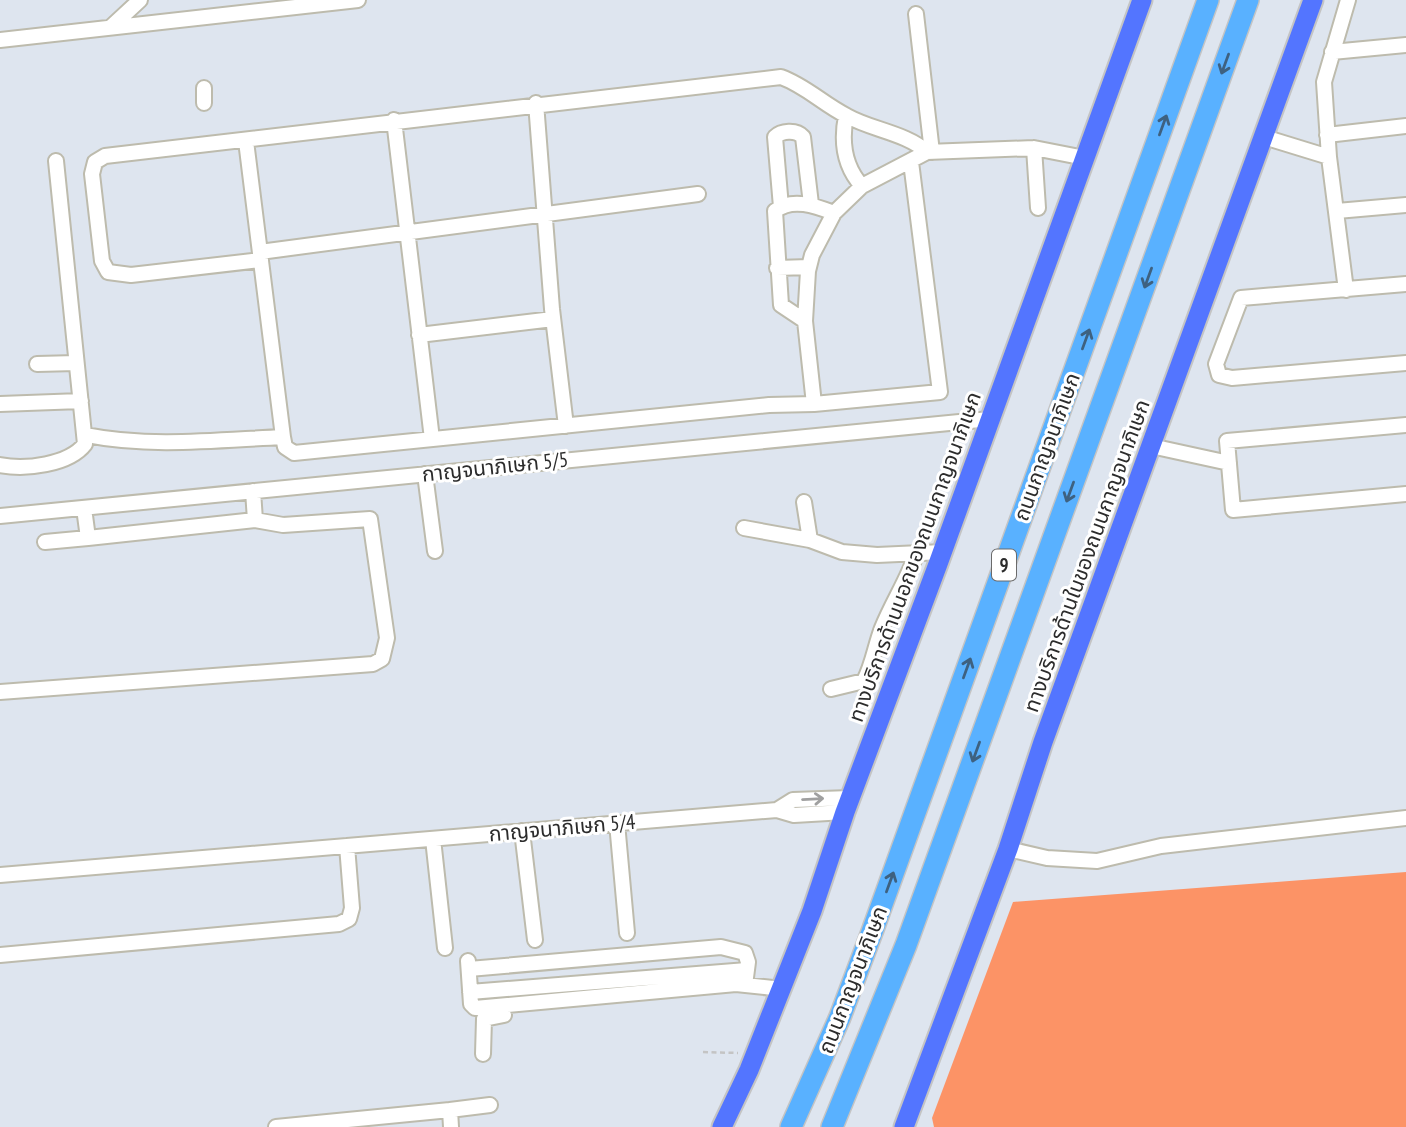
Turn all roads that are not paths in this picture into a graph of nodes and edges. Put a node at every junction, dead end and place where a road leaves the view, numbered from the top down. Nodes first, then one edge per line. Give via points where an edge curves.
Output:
1 (140, 0) edge
2 (358, 0) edge
3 (1142, 0) edge
4 (1208, 0) edge
5 (1248, 0) edge
6 (1313, 0) edge
7 (1348, 0) edge
8 (915, 14) dead end
9 (112, 26) junction
10 (0, 40) edge
11 (1406, 45) edge
12 (1332, 52) junction
13 (204, 88) dead end
14 (204, 103) dead end
15 (536, 103) junction
16 (846, 116) junction
17 (394, 120) junction
18 (1406, 126) edge
19 (1327, 135) junction
20 (1264, 137) junction
21 (246, 141) junction
22 (1034, 148) junction
23 (930, 152) junction
24 (1329, 157) junction
25 (1085, 158) junction
26 (56, 161) dead end
27 (911, 162) junction
28 (862, 186) junction
29 (698, 194) dead end
30 (811, 204) junction
31 (1406, 205) edge
32 (781, 206) junction
33 (1038, 208) dead end
34 (1337, 211) junction
35 (834, 213) junction
36 (546, 215) junction
37 (407, 234) junction
38 (260, 256) junction
39 (809, 267) junction
40 (777, 268) junction
41 (1406, 284) edge
42 (1346, 290) junction
43 (553, 319) junction
44 (805, 321) junction
45 (419, 335) junction
46 (37, 363) dead end
47 (76, 363) junction
48 (1406, 363) edge
49 (80, 401) junction
50 (0, 404) edge
51 (814, 404) junction
52 (990, 419) junction
53 (1406, 425) edge
54 (566, 426) junction
55 (86, 435) junction
56 (283, 437) junction
57 (432, 439) junction
58 (1151, 446) junction
59 (1229, 463) junction
60 (0, 465) edge
61 (425, 474) junction
62 (253, 491) junction
63 (1406, 494) edge
64 (804, 502) dead end
65 (84, 508) junction
66 (0, 516) edge
67 (256, 520) junction
68 (744, 528) dead end
69 (88, 538) junction
70 (810, 540) junction
71 (44, 542) dead end
72 (435, 551) dead end
73 (917, 552) junction
74 (943, 552) junction
75 (831, 688) dead end
76 (0, 692) edge
77 (848, 805) junction
78 (1406, 818) edge
79 (617, 823) junction
80 (522, 831) junction
81 (433, 839) junction
82 (347, 846) junction
83 (1008, 849) junction
84 (0, 875) edge
85 (627, 933) dead end
86 (534, 940) dead end
87 (445, 948) dead end
88 (0, 955) edge
89 (747, 970) junction
90 (746, 985) junction
91 (782, 989) junction
92 (470, 992) junction
93 (632, 995) junction
94 (483, 1054) dead end
95 (490, 1105) dead end
96 (450, 1110) junction
97 (276, 1127) edge
98 (451, 1127) edge
99 (722, 1127) edge
100 (791, 1127) edge
101 (832, 1127) edge
102 (904, 1127) edge

1 - 9 street
2 - 9 street
3 - 25 main road, ทางบริการด้านนอกของถนนกาญจนาภิเษก
100 -> 4 highway, ถนนกาญจนาภิเษก / 9 via 872,932
5 -> 101 highway, ถนนกาญจนาภิเษก / 9 via 906,945
6 - 20 main road, ทางบริการด้านในของถนนกาญจนาภิเษก
7 - 12 street
8 - 23 street
9 - 10 street
11 - 12 street
12 - 19 street via 1324,82
13 - 14 street
15 - 16 street via 781,77 802,85
15 - 17 street
15 - 36 street
16 - 23 street
16 - 28 street via 844,152 852,175
17 - 21 street
17 - 37 street
18 - 19 street
19 - 24 street
20 - 24 street
20 - 58 main road, ทางบริการด้านในของถนนกาญจนาภิเษก
21 - 38 street
21 - 38 street via 98,158 92,174 102,261 108,272 119,276
22 - 23 street
22 - 25 street
22 - 33 street
23 - 27 street
24 - 34 street
25 - 52 main road, ทางบริการด้านนอกของถนนกาญจนาภิเษก
26 - 47 street
27 - 28 street
27 - 51 street via 940,392
28 - 35 street
29 - 36 street
30 - 32 street
30 - 32 street via 803,137 794,131 775,137
30 - 35 street
31 - 34 street
32 - 40 street via 774,218
34 - 42 street
35 - 39 street
36 - 37 street
36 - 43 street
37 - 38 street
37 - 45 street
38 - 56 street
39 - 40 street
39 - 44 street
40 - 44 street via 781,305
41 - 42 street
42 - 48 street via 1241,298 1216,364 1219,375 1232,378
43 - 45 street
43 - 54 street
44 - 51 street
45 - 57 street
46 - 47 street
47 - 49 street
49 - 50 street
49 - 55 street
51 - 54 street
52 - 61 street, กาญจนาภิเษก 5/5
52 - 74 main road, ทางบริการด้านนอกของถนนกาญจนาภิเษก
53 - 59 street via 1227,441
54 - 57 street
55 - 56 street via 168,443
55 - 60 street via 81,449 57,461
56 - 57 street via 285,447 294,453
58 - 59 street
58 - 83 main road, ทางบริการด้านในของถนนกาญจนาภิเษก
59 - 63 street via 1233,510
61 - 62 street, กาญจนาภิเษก 5/5
61 - 72 street
62 - 65 street, กาญจนาภิเษก 5/5
62 - 67 street
64 - 70 street
65 - 66 street, กาญจนาภิเษก 5/5
65 - 69 street
67 - 69 street
67 - 76 street via 283,525 370,519 387,638 382,659 373,664
68 - 70 street
69 - 71 street
70 - 73 street via 842,552
73 - 74 street
73 - 75 street via 881,630 864,681
74 - 77 main road, ทางบริการด้านนอกของถนนกาญจนาภิเษก
77 - 79 street, กาญจนาภิเษก 5/4 via 794,815 777,810
77 - 91 main road, ทางบริการด้านนอกของถนนกาญจนาภิเษก
78 - 83 street via 1161,846 1097,860 1047,858
79 - 80 street, กาญจนาภิเษก 5/4
79 - 85 street
80 - 81 street, กาญจนาภิเษก 5/4
80 - 86 street
81 - 82 street, กาญจนาภิเษก 5/4
81 - 87 street
82 - 84 street, กาญจนาภิเษก 5/4
82 - 88 street via 352,908 349,919 339,924
83 - 102 main road, ทางบริการด้านในของถนนกาญจนาภิเษก
89 - 90 street
89 - 92 street
89 - 92 street via 741,950 721,947 468,965
90 - 91 street
90 - 93 street
91 - 99 main road, ทางบริการด้านนอกของถนนกาญจนาภิเษก
92 - 93 street via 475,1008
93 - 94 street via 625,1005 487,1016 482,1027
95 - 96 street
96 - 97 street
96 - 98 street

